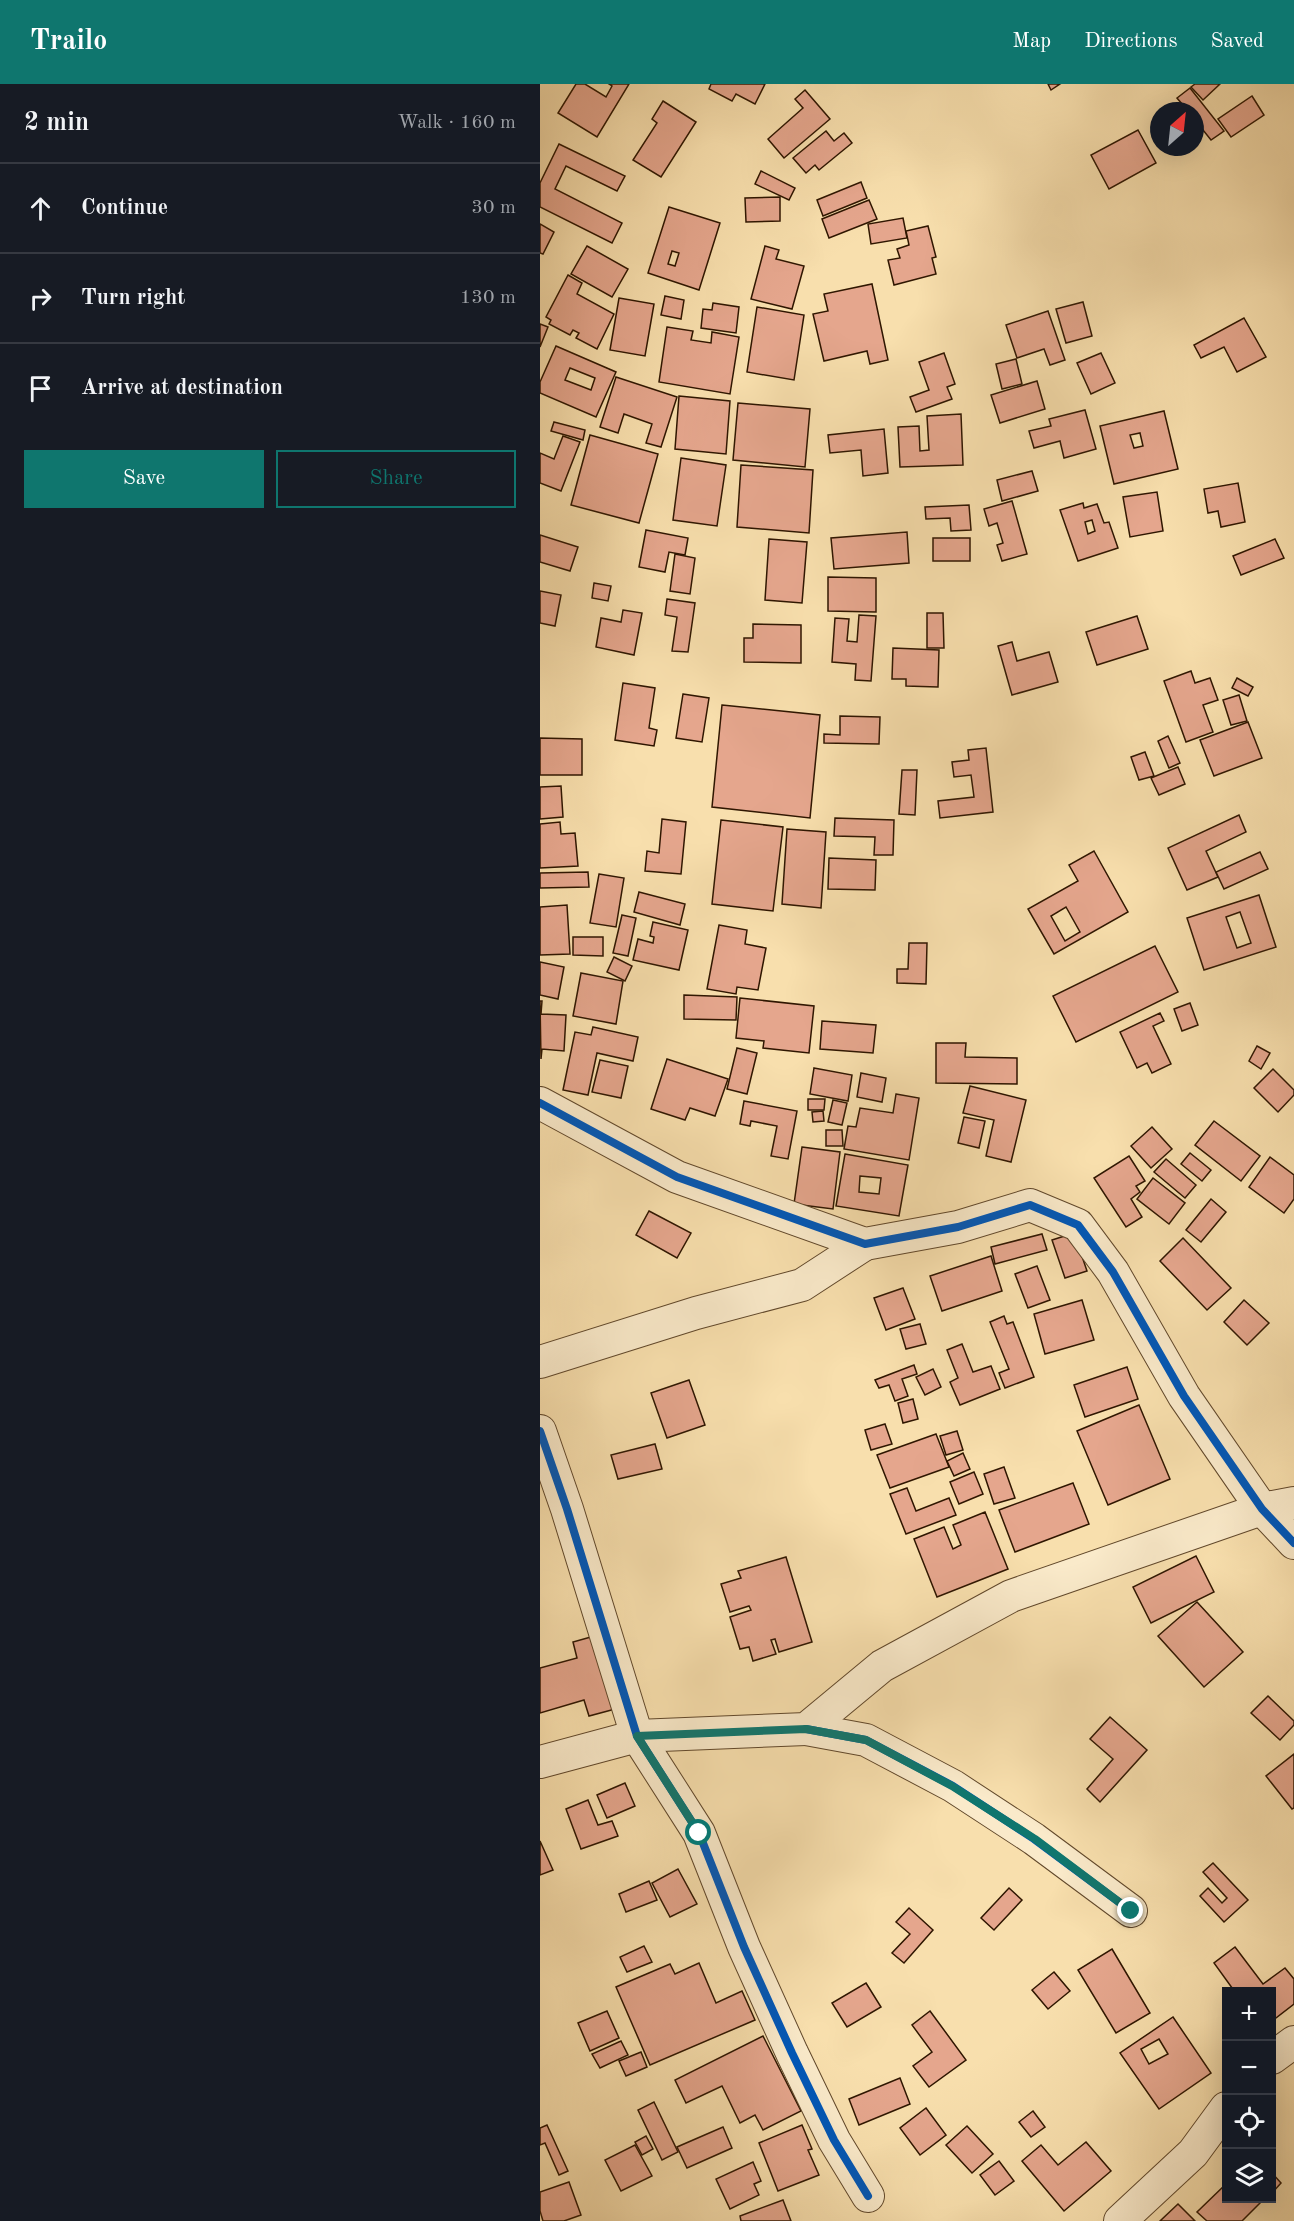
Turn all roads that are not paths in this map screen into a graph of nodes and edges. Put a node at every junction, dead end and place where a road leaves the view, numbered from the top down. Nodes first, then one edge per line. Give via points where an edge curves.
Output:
1 (540, 1103) edge
2 (865, 1244) junction
3 (540, 1362) edge
4 (540, 1431) edge
5 (1294, 1503) edge
6 (1262, 1509) junction
7 (1294, 1544) edge
8 (806, 1729) junction
9 (637, 1736) junction
10 (540, 1762) edge
11 (1131, 1911) dead end
12 (1294, 2042) edge
13 (1276, 2055) edge
14 (1222, 2114) edge
15 (868, 2196) dead end
16 (1120, 2221) edge

1 - 2 street via 677,1177
2 - 3 street via 802,1285 696,1313
2 - 6 street via 958,1227 1030,1205 1078,1225 1113,1272 1184,1395
4 - 9 street
5 - 6 street
6 - 7 street
6 - 8 street via 1011,1596 882,1666
8 - 9 street
8 - 11 street via 866,1740 952,1786 1035,1839
9 - 10 street
9 - 15 street via 699,1833 787,2043 834,2140
12 - 13 street
14 - 16 street via 1193,2152

